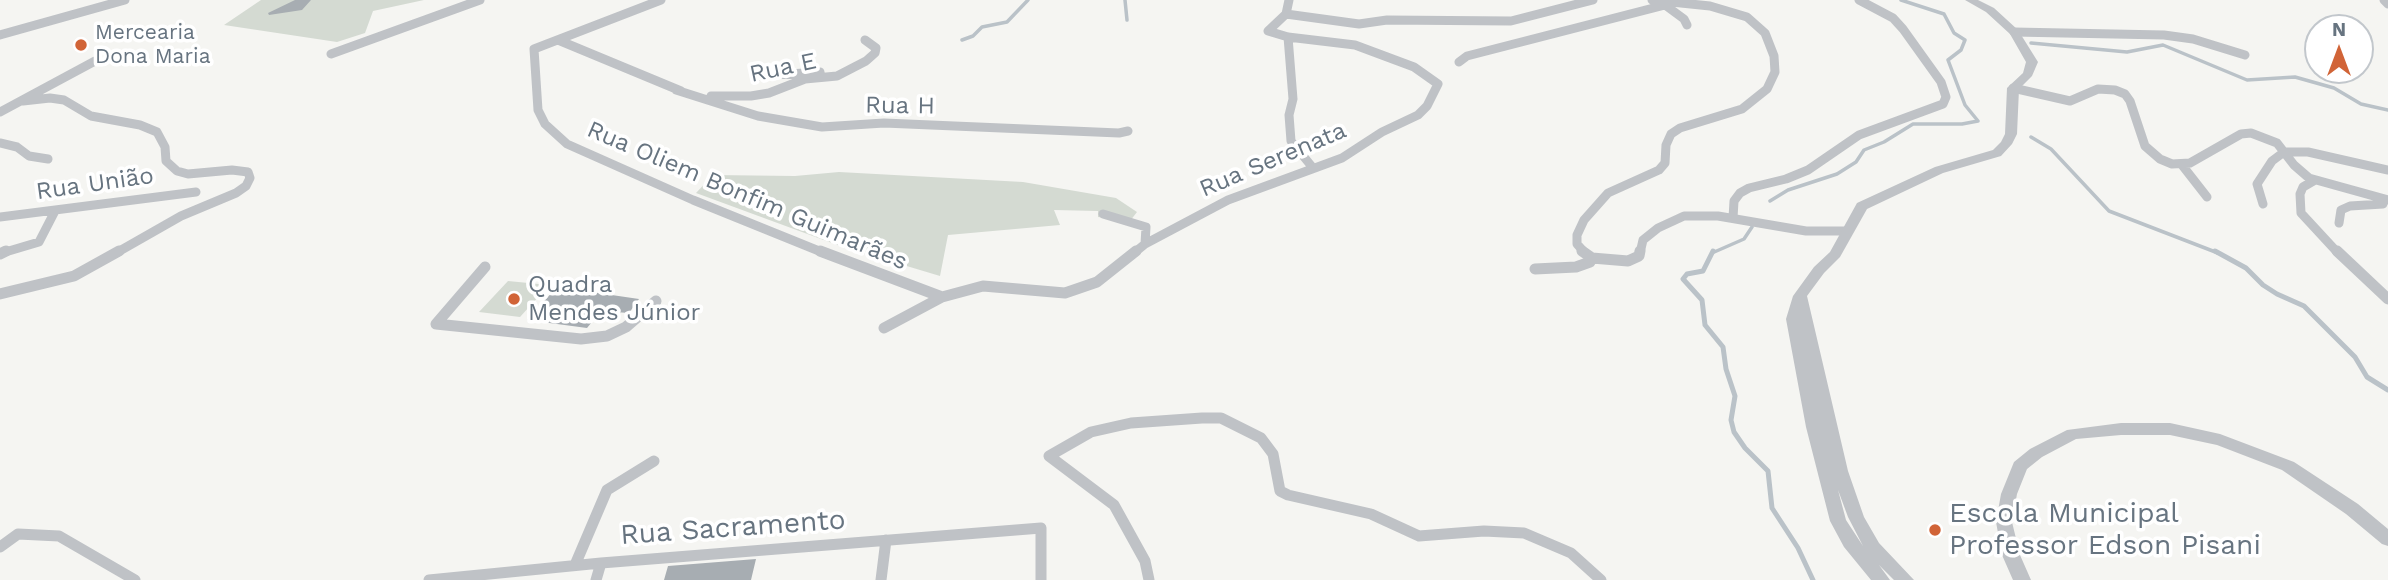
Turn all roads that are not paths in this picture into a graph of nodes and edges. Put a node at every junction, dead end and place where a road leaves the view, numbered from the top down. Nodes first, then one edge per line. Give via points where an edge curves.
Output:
1 (125, 0) edge
2 (480, 0) edge
3 (662, 0) edge
4 (1289, 0) edge
5 (1592, 0) edge
6 (1652, 0) edge
7 (1859, 0) edge
8 (1970, 0) edge
9 (2384, 0) edge
10 (1666, 3) edge
11 (2388, 4) edge
12 (1286, 14) junction
13 (1686, 22) dead end
14 (2014, 32) junction
15 (0, 35) edge
16 (1287, 37) junction
17 (558, 40) junction
18 (865, 40) dead end
19 (331, 54) dead end
20 (2245, 55) dead end
21 (95, 61) dead end
22 (1458, 62) dead end
23 (846, 72) junction
24 (757, 76) dead end
25 (2013, 88) junction
26 (676, 90) junction
27 (23, 102) junction
28 (0, 112) edge
29 (1128, 131) dead end
30 (0, 143) edge
31 (2284, 152) junction
32 (48, 159) dead end
33 (2182, 165) junction
34 (1313, 168) junction
35 (2388, 170) edge
36 (2315, 180) junction
37 (196, 192) dead end
38 (2207, 197) dead end
39 (2388, 202) edge
40 (2263, 204) dead end
41 (55, 211) junction
42 (1104, 214) dead end
43 (0, 217) edge
44 (1732, 218) junction
45 (2339, 223) dead end
46 (1846, 231) junction
47 (1145, 244) junction
48 (0, 254) edge
49 (1592, 258) junction
50 (485, 267) dead end
51 (1535, 269) dead end
52 (0, 294) edge
53 (942, 297) junction
54 (2388, 299) edge
55 (656, 302) dead end
56 (1799, 320) junction
57 (884, 328) dead end
58 (654, 461) dead end
59 (2388, 539) edge
60 (886, 541) junction
61 (0, 547) edge
62 (601, 563) junction
63 (575, 565) junction
64 (135, 580) edge
65 (429, 580) edge
66 (596, 580) edge
67 (881, 580) edge
68 (1041, 580) edge
69 (1149, 580) edge
70 (1601, 580) edge
71 (1881, 580) edge
72 (1905, 580) edge
73 (2022, 580) edge

1 - 15 street
2 - 19 street
3 - 17 street, Rua Oliem Bonfim Guimarães
4 - 12 street
5 - 12 street via 1511,21 1359,24
6 - 10 street
7 - 44 street via 1893,18 1903,29 1941,82 1943,104 1859,135 1808,170 1749,188 1734,201
8 - 14 street via 1990,10
9 - 11 street
10 - 13 street
10 - 22 street
10 - 49 street via 1747,17 1765,33 1775,72 1767,89 1742,108 1671,134 1659,170 1608,193 1584,219 1577,235 1577,244
12 - 16 street via 1268,31
14 - 20 street via 2164,35
14 - 25 street via 2029,54 2032,69
16 - 34 street via 1293,99 1290,141
16 - 34 street, Rua Serenata via 1354,44 1414,68 1438,84 1418,115 1342,158
17 - 26 street, Rua E
17 - 53 street, Rua Oliem Bonfim Guimarães via 534,49 538,110 545,124 567,144 693,200
18 - 23 street, Rua E via 876,48 875,53
21 - 27 street
23 - 24 street
23 - 26 street, Rua E via 751,96 718,97
25 - 33 street via 2070,101 2098,89 2124,94 2145,146 2160,159
25 - 46 street via 2011,134 1997,153 1939,170 1862,206
26 - 29 street, Rua H via 758,116 822,127 884,123
27 - 28 street
27 - 52 street via 64,100 91,116 157,132 166,161 177,171 232,170 248,172 250,178 236,193 181,216 74,276
30 - 32 street
31 - 33 street via 2263,136 2241,134
31 - 35 street via 2308,152
31 - 36 street
31 - 40 street via 2257,184
33 - 38 street
34 - 47 street, Rua Serenata via 1228,200
36 - 39 street
36 - 54 street via 2300,194 2301,213
37 - 41 street, Rua União
39 - 45 street via 2350,206 2341,211
41 - 43 street, Rua União
41 - 48 street via 39,243
42 - 47 street via 1146,227
44 - 46 street via 1807,231
44 - 49 street via 1684,216 1669,220 1643,240 1639,256 1615,262
46 - 56 street via 1835,254 1800,296
47 - 53 street, Rua Serenata via 1097,282 1076,290 1052,293 983,286
49 - 51 street via 1576,267
50 - 55 street via 436,324 581,339 607,336 626,327
53 - 57 street, Rua Serenata
56 - 71 street via 1814,427 1838,521
56 - 72 street via 1856,517 1873,548
58 - 63 street via 607,490
59 - 73 street via 2288,466 2220,440 2170,429 2073,434 2020,466 2009,494 2004,522
60 - 62 street, Rua Sacramento
60 - 67 street
60 - 68 street, Rua Sacramento via 1041,528
61 - 64 street via 18,534 60,536
62 - 63 street, Rua Sacramento
62 - 66 street
63 - 65 street, Rua Sacramento
69 - 70 street via 1145,561 1114,505 1049,456 1091,432 1131,423 1221,418 1261,438 1273,454 1280,491 1288,495 1371,514 1419,536 1524,533 1571,553

